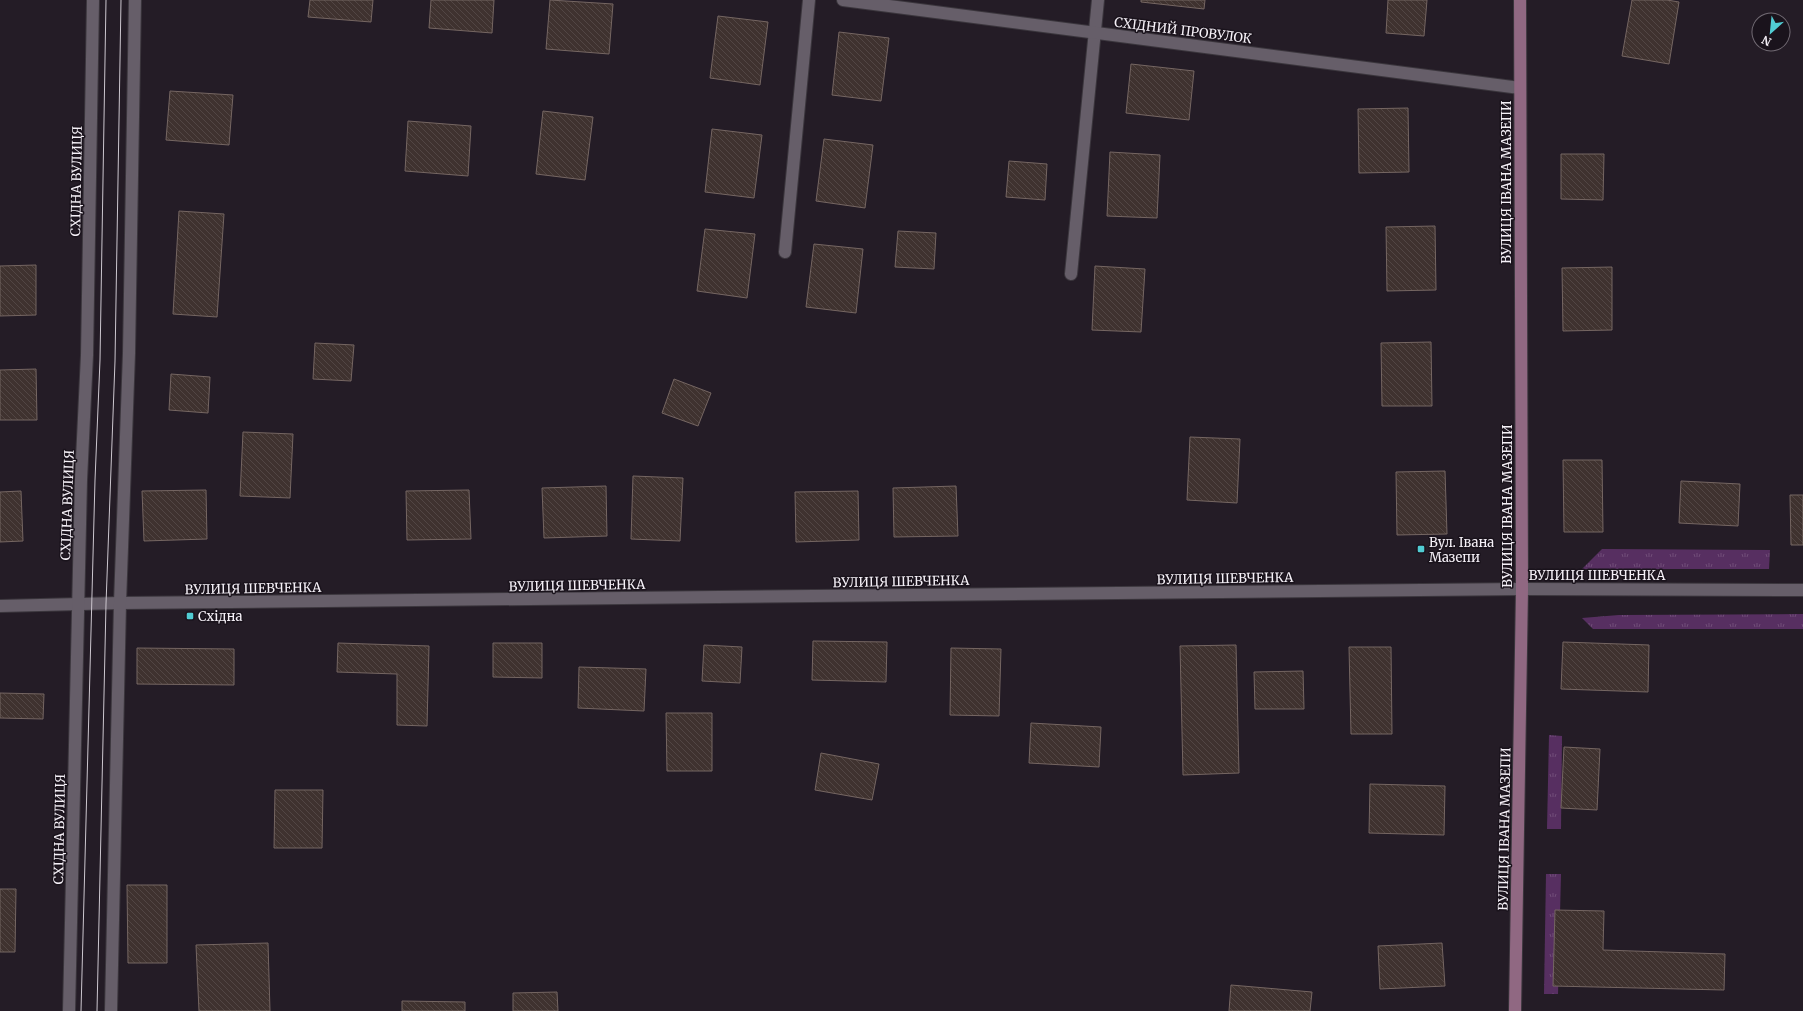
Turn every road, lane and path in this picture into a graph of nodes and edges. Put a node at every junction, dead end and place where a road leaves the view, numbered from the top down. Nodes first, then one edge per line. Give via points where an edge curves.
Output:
1 (93, 0) edge
2 (135, 0) edge
3 (809, 0) edge
4 (843, 0) edge
5 (1098, 0) edge
6 (1520, 0) edge
7 (1095, 32) junction
8 (1520, 88) junction
9 (785, 252) dead end
10 (1071, 274) dead end
11 (1522, 589) junction
12 (1803, 590) edge
13 (120, 603) junction
14 (79, 604) junction
15 (0, 606) edge
16 (69, 1011) edge
17 (111, 1011) edge
18 (1515, 1011) edge

1 - 14 street, СХІДНА ВУЛИЦЯ via 87,355
2 - 13 street via 129,353
3 - 9 street
4 - 7 street, СХІДНИЙ ПРОВУЛОК
5 - 7 street
6 - 8 main road, ВУЛИЦЯ ІВАНА МАЗЕПИ
7 - 8 street, СХІДНИЙ ПРОВУЛОК
7 - 10 street
8 - 11 main road, ВУЛИЦЯ ІВАНА МАЗЕПИ
11 - 12 street, ВУЛИЦЯ ШЕВЧЕНКА
11 - 13 street, ВУЛИЦЯ ШЕВЧЕНКА
11 - 18 main road, ВУЛИЦЯ ІВАНА МАЗЕПИ
13 - 14 street, ВУЛИЦЯ ШЕВЧЕНКА
13 - 17 street
14 - 15 street, ВУЛИЦЯ ШЕВЧЕНКА
14 - 16 street, СХІДНА ВУЛИЦЯ

